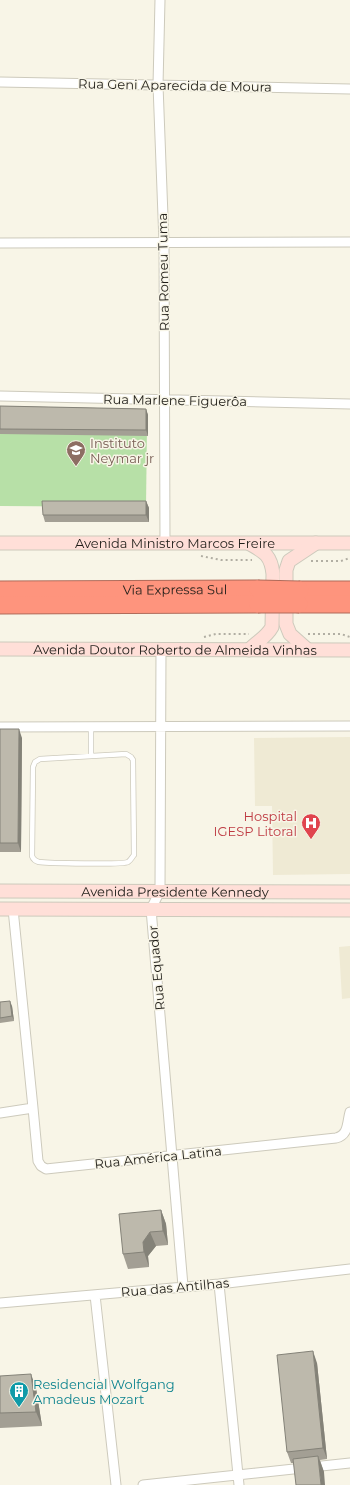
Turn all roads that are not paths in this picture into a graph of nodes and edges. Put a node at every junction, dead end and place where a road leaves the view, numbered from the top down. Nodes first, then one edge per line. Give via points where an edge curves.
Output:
1 (160, 0) edge
2 (0, 82) edge
3 (158, 85) junction
4 (350, 89) edge
5 (0, 242) edge
6 (350, 242) edge
7 (164, 243) junction
8 (0, 396) edge
9 (164, 400) junction
10 (350, 404) edge
11 (0, 543) edge
12 (316, 543) junction
13 (350, 543) edge
14 (165, 544) junction
15 (250, 544) junction
16 (0, 590) edge
17 (350, 590) edge
18 (258, 597) junction
19 (300, 597) junction
20 (350, 604) edge
21 (0, 605) edge
22 (0, 649) edge
23 (161, 650) junction
24 (249, 650) junction
25 (308, 650) junction
26 (350, 650) edge
27 (91, 726) junction
28 (160, 726) junction
29 (350, 726) edge
30 (0, 727) edge
31 (91, 756) junction
32 (0, 891) edge
33 (160, 891) junction
34 (350, 892) edge
35 (7, 909) edge
36 (151, 909) junction
37 (350, 910) edge
38 (33, 1108) junction
39 (350, 1112) edge
40 (0, 1113) edge
41 (172, 1155) junction
42 (350, 1269) edge
43 (219, 1284) junction
44 (183, 1286) junction
45 (95, 1295) junction
46 (0, 1303) edge
47 (350, 1463) edge
48 (238, 1474) junction
49 (116, 1485) edge
50 (143, 1485) edge
51 (239, 1485) edge

1 - 3 street, Rua Romeu Tuma
2 - 3 street, Rua Geni Aparecida de Moura
3 - 4 street, Rua Geni Aparecida de Moura
3 - 7 street, Rua Romeu Tuma
5 - 7 street
6 - 7 street
7 - 9 street, Rua Romeu Tuma
8 - 9 street, Rua Marlene Figuerôa
9 - 10 street, Rua Marlene Figuerôa
9 - 14 street, Rua Romeu Tuma
11 - 14 main road, Avenida Ministro Marcos Freire
12 - 13 main road, Avenida Ministro Marcos Freire
12 - 15 main road, Avenida Ministro Marcos Freire
12 - 25 main road via 286,565 286,624 290,634
14 - 15 main road, Avenida Ministro Marcos Freire
15 - 24 main road via 262,551 270,560 273,574 272,628
16 - 18 highway, Via Expressa Sul
17 - 19 highway, Via Expressa Sul
18 - 19 highway, Via Expressa Sul, bridge
18 - 21 highway, Via Expressa Sul
19 - 20 highway, Via Expressa Sul
22 - 23 main road, Avenida Doutor Roberto de Almeida Vinhas
23 - 24 main road, Avenida Doutor Roberto de Almeida Vinhas
23 - 28 street, Rua Equador
24 - 25 main road, Avenida Doutor Roberto de Almeida Vinhas
25 - 26 main road, Avenida Doutor Roberto de Almeida Vinhas
27 - 28 street
27 - 30 street
27 - 31 lane
28 - 29 street
28 - 33 street, Rua Equador
31 - 31 lane via 126,754 133,760 134,855 127,863 37,862 32,856 35,762 40,759
32 - 33 main road, Avenida Presidente Kennedy
33 - 34 main road, Avenida Presidente Kennedy
33 - 36 street, Rua Equador
35 - 36 main road, Avenida Presidente Kennedy
35 - 38 street, Rua América Latina
36 - 37 main road, Avenida Presidente Kennedy
36 - 41 street, Rua Equador
38 - 40 street
38 - 41 street, Rua América Latina via 38,1162 46,1169
39 - 41 street, Rua América Latina via 348,1128 340,1137
41 - 44 street, Rua Equador
42 - 43 street, Rua das Antilhas
43 - 44 street, Rua das Antilhas
43 - 48 street
44 - 45 street, Rua das Antilhas
45 - 46 street, Rua das Antilhas
45 - 49 street
47 - 48 street
48 - 50 street
48 - 51 street

